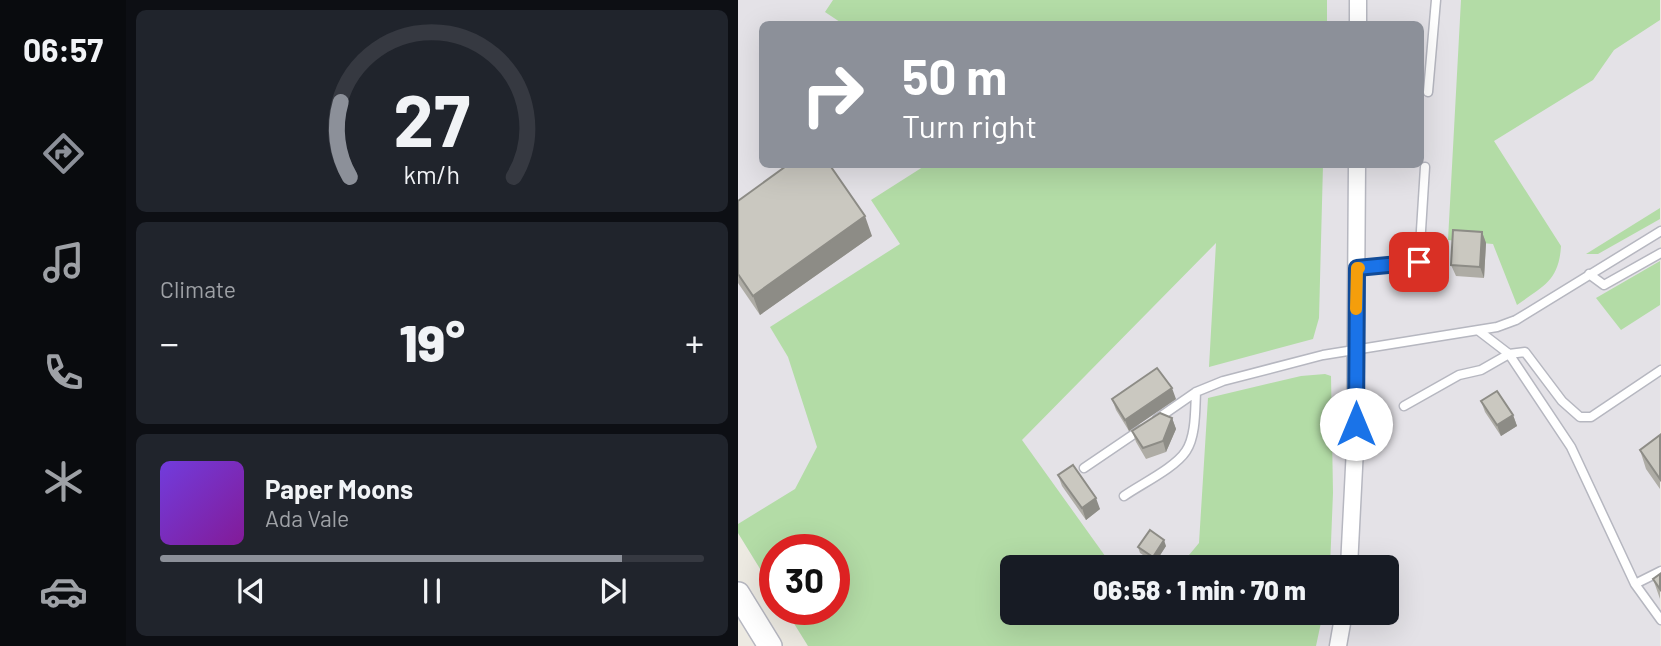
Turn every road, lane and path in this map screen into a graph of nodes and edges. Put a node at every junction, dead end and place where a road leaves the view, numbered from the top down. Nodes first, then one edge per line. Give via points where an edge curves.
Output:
1 (1358, 0) edge
2 (1436, 0) edge
3 (1358, 21) edge
4 (1428, 92) dead end
5 (1425, 167) dead end
6 (1357, 168) edge
7 (1660, 231) edge
8 (1660, 253) edge
9 (1357, 268) junction
10 (1589, 274) junction
11 (1479, 331) junction
12 (1356, 349) junction
13 (1509, 354) junction
14 (1660, 370) edge
15 (1196, 392) junction
16 (1404, 406) dead end
17 (1084, 468) dead end
18 (1124, 496) dead end
19 (1350, 555) edge
20 (1660, 571) edge
21 (1635, 584) junction
22 (738, 594) edge
23 (1660, 620) edge
24 (1342, 625) edge
25 (770, 646) edge
26 (1338, 646) edge

1 - 3 street
2 - 4 lane
5 - 9 lane via 1419,262
6 - 9 street
7 - 10 lane
8 - 10 lane via 1604,285
9 - 12 street
10 - 11 lane via 1516,320
11 - 12 lane
11 - 13 lane
12 - 15 lane via 1223,381
12 - 19 street
13 - 14 lane via 1526,352 1562,401 1580,417 1591,417
13 - 16 lane via 1481,370 1459,374
13 - 21 lane via 1571,447
15 - 17 lane
15 - 18 lane via 1187,450
20 - 21 lane
21 - 23 lane
22 - 25 main road
24 - 26 street

